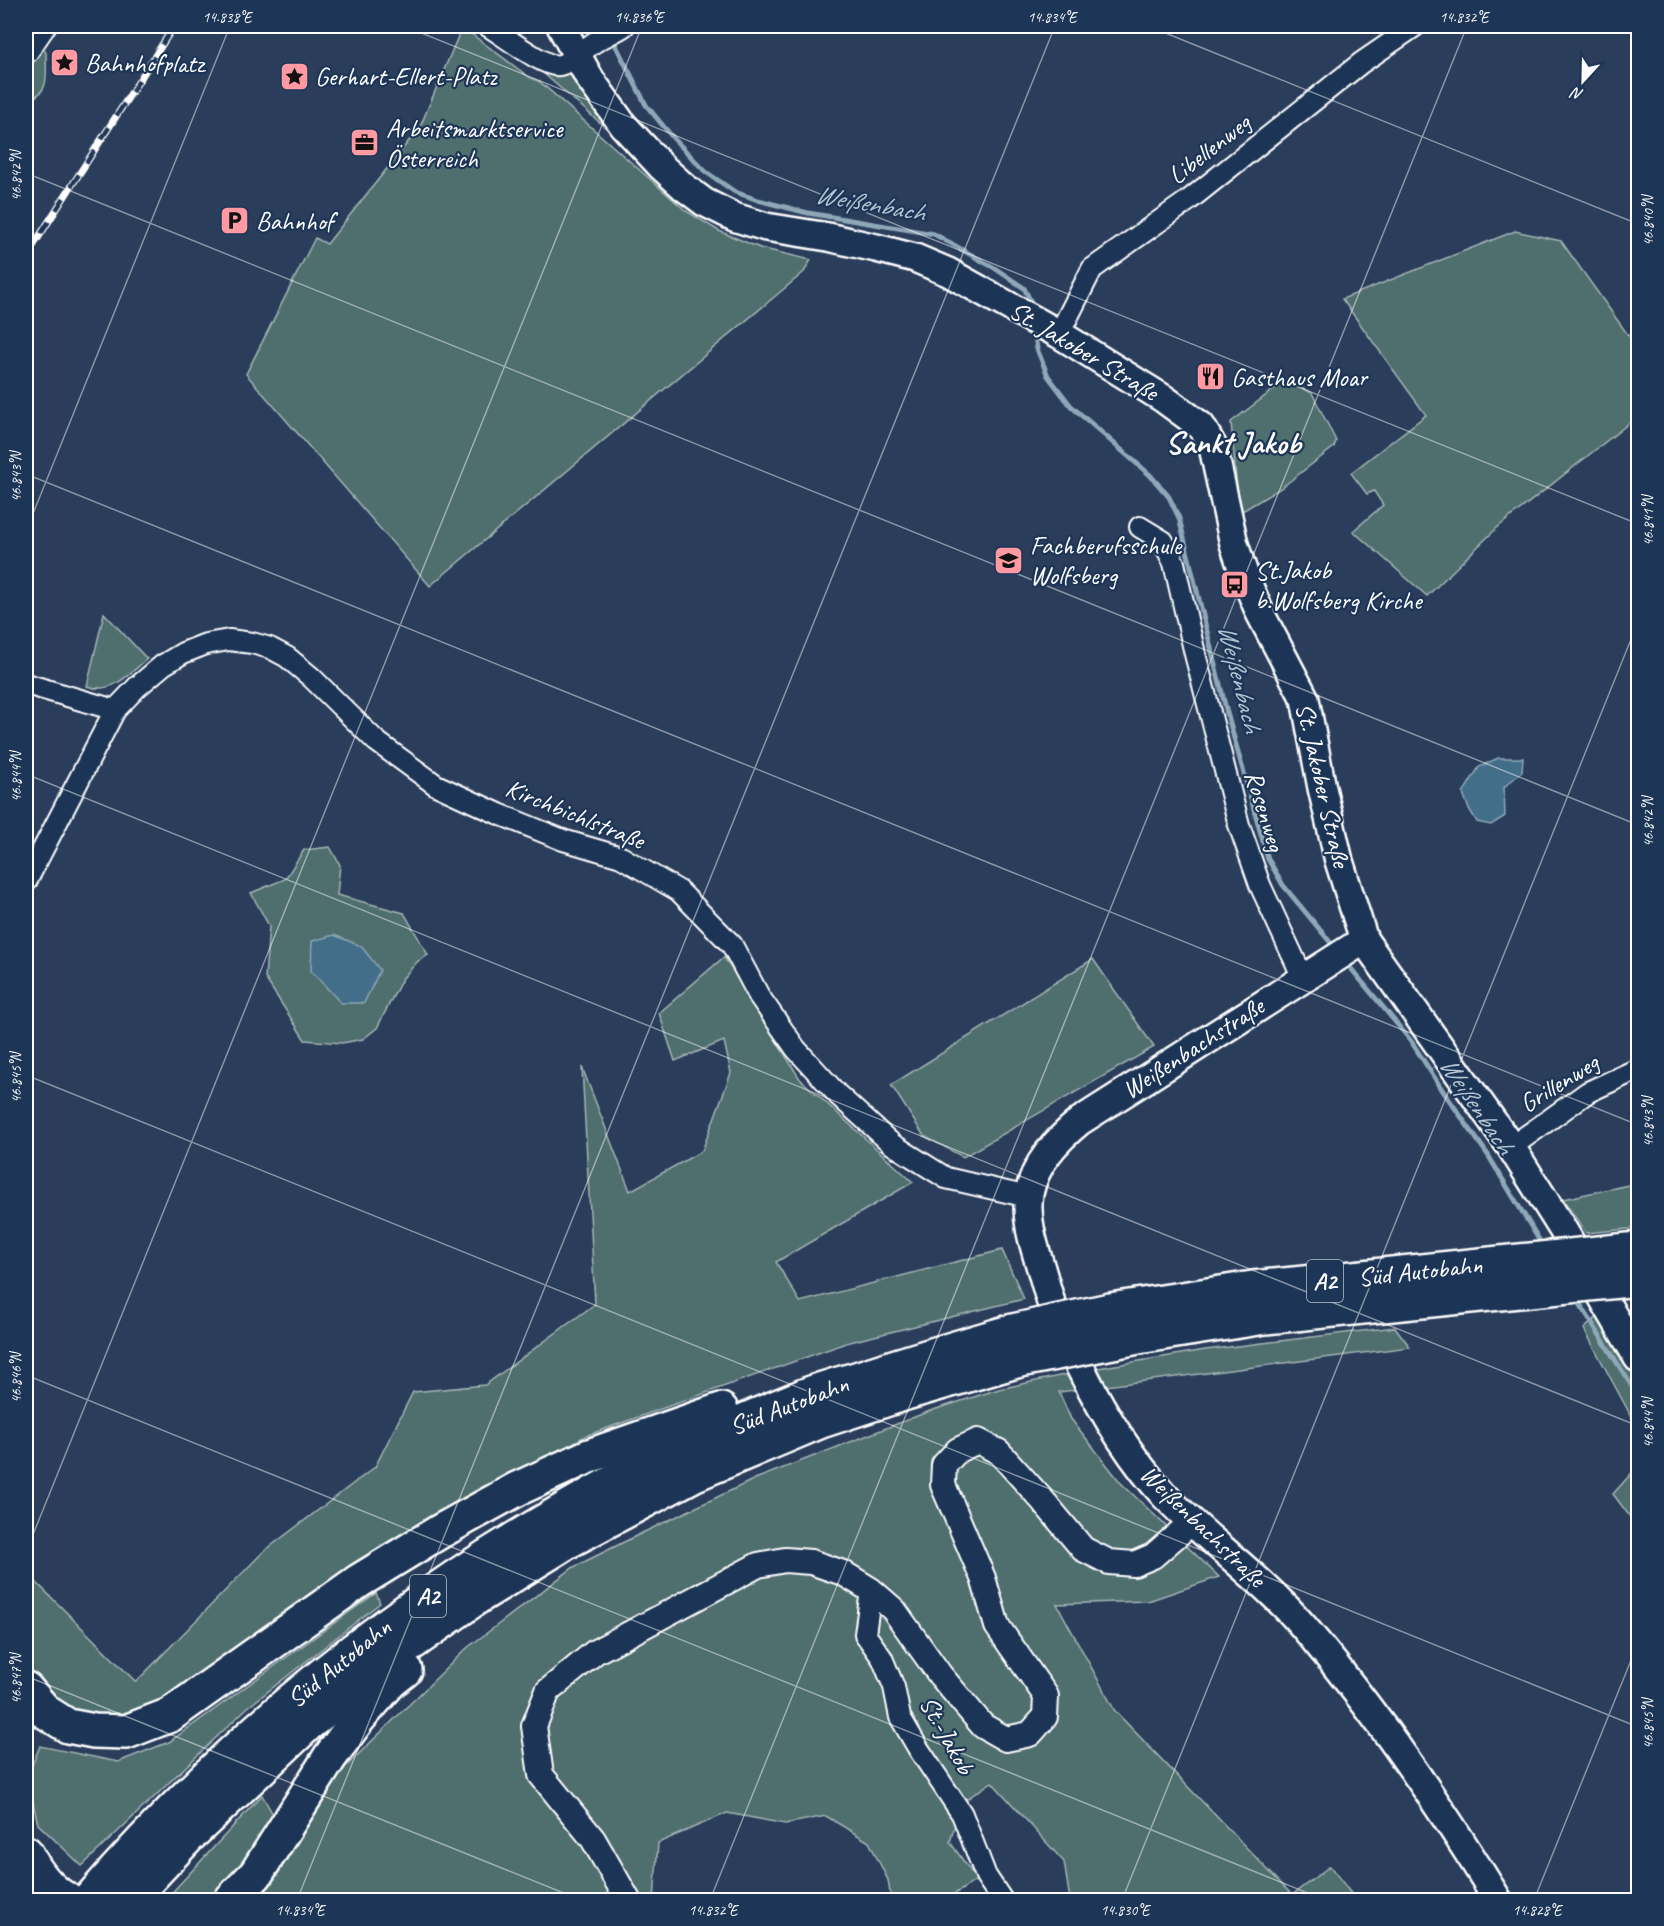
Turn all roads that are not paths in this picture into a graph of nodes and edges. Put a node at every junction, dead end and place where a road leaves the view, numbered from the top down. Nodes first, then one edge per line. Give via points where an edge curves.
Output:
1 (43, 26) edge
2 (488, 26) edge
3 (561, 26) edge
4 (1415, 26) edge
5 (621, 27) edge
6 (586, 50) junction
7 (26, 51) edge
8 (1042, 325) junction
9 (1140, 527) dead end
10 (26, 684) edge
11 (115, 710) junction
12 (26, 882) edge
13 (1334, 959) junction
14 (1638, 1069) edge
15 (1511, 1147) junction
16 (1028, 1197) junction
17 (1638, 1249) edge
18 (1638, 1279) edge
19 (1017, 1346) junction
20 (1638, 1358) edge
21 (804, 1396) junction
22 (1192, 1522) junction
23 (871, 1590) junction
24 (476, 1598) junction
25 (26, 1689) edge
26 (26, 1853) edge
27 (26, 1893) edge
28 (114, 1894) edge
29 (33, 1900) edge
30 (67, 1900) edge
31 (231, 1900) edge
32 (628, 1900) edge
33 (1002, 1900) edge
34 (1498, 1900) edge

1 - 7 street
2 - 6 street via 553,66
3 - 6 main road, St. Jakober Straße
4 - 8 street, Libellenweg via 1361,63 1189,200 1092,269
5 - 6 street
6 - 8 main road, St. Jakober Straße via 606,102 636,140 704,202 766,227 915,258 957,276
8 - 13 main road, St. Jakober Straße via 1164,399 1201,426 1213,447 1245,577 1305,699 1340,861
9 - 13 street, Rosenweg via 1164,541 1174,563 1239,825 1260,885
10 - 11 street
11 - 12 street, Kirchbichlstraße
11 - 16 street, Kirchbichlstraße via 163,665 206,644 229,640 252,643 287,657 376,741 436,785 562,840 621,857 679,891 732,945 759,996 796,1049 838,1095 892,1144 946,1178
13 - 15 main road, St. Jakober Straße
13 - 16 main road, Weißenbachstraße via 1080,1120 1048,1152
14 - 15 street, Grillenweg via 1588,1092
15 - 20 main road, St. Jakober Straße
16 - 22 main road, Weißenbachstraße via 1033,1241 1059,1326 1101,1410 1163,1494
17 - 19 highway, Süd Autobahn / A2, bridge via 1253,1288 1110,1310
18 - 19 highway, Süd Autobahn / A2, bridge via 1265,1317 1138,1337
19 - 21 highway, Süd Autobahn / A2 via 902,1364
19 - 24 highway, Süd Autobahn / A2 via 695,1474 565,1544
21 - 25 highway via 730,1407 589,1456 517,1489 358,1581 170,1715 126,1732 68,1726 46,1712
21 - 28 highway, Süd Autobahn / A2 via 622,1477 478,1561 385,1625 298,1694 166,1816
22 - 23 street via 1153,1556 1134,1564 1108,1562 1083,1549 999,1452 978,1441 958,1450 944,1466 943,1485 983,1578 997,1626 1046,1696 1045,1717 1030,1734 1006,1739 983,1726 940,1675 894,1610
22 - 34 main road, Weißenbachstraße via 1303,1625 1444,1814
23 - 32 street via 843,1573 811,1562 785,1560 758,1565 595,1652 548,1691 534,1726 541,1775 593,1839
23 - 33 street, St.-Jakob via 865,1634 886,1668 900,1717 962,1814 986,1876
24 - 28 highway, Süd Autobahn / A2 via 388,1660 307,1725 189,1836
24 - 31 highway via 358,1719 256,1874
26 - 30 highway via 35,1871
27 - 29 highway

